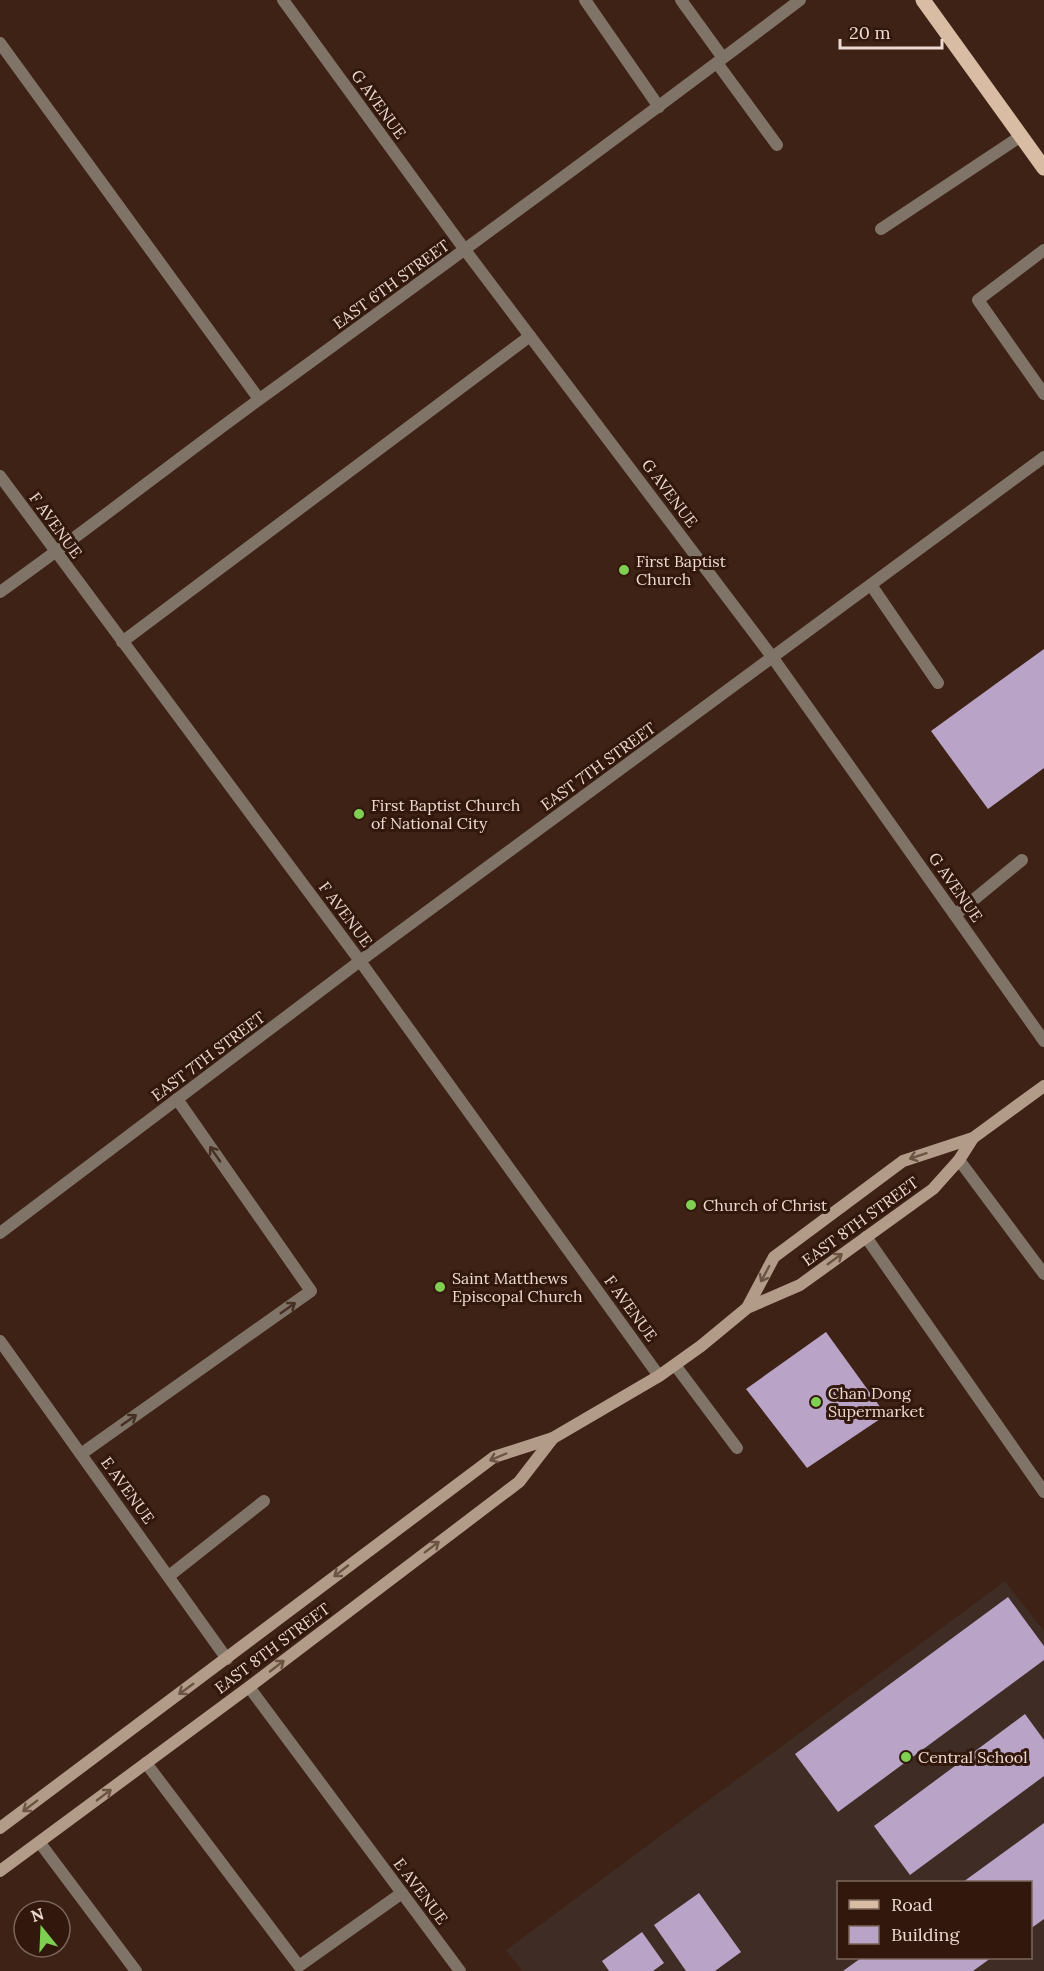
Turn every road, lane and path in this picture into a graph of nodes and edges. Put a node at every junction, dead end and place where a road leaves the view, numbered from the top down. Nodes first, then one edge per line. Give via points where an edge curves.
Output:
1 (283, 0) edge
2 (585, 0) edge
3 (681, 0) edge
4 (800, 0) edge
5 (923, 0) edge
6 (0, 43) edge
7 (720, 61) junction
8 (659, 107) junction
9 (1021, 136) junction
10 (777, 145) dead end
11 (1044, 168) edge
12 (881, 229) dead end
13 (465, 250) junction
14 (1044, 250) edge
15 (530, 336) junction
16 (1044, 394) edge
17 (259, 399) junction
18 (1044, 457) edge
19 (0, 476) edge
20 (56, 553) junction
21 (871, 585) junction
22 (0, 592) edge
23 (122, 642) junction
24 (773, 658) junction
25 (938, 683) dead end
26 (1022, 860) dead end
27 (955, 915) junction
28 (360, 961) junction
29 (1044, 1041) edge
30 (1044, 1086) edge
31 (177, 1100) junction
32 (973, 1138) junction
33 (959, 1160) junction
34 (0, 1233) edge
35 (866, 1237) junction
36 (1044, 1274) edge
37 (747, 1308) junction
38 (0, 1341) edge
39 (675, 1365) junction
40 (659, 1376) junction
41 (553, 1438) junction
42 (737, 1448) dead end
43 (81, 1454) junction
44 (1044, 1492) edge
45 (264, 1502) dead end
46 (170, 1576) junction
47 (227, 1659) junction
48 (249, 1688) junction
49 (146, 1763) junction
50 (0, 1828) edge
51 (40, 1843) junction
52 (0, 1872) edge
53 (402, 1893) junction
54 (136, 1971) edge
55 (460, 1971) edge

1 - 13 street, G AVENUE
2 - 8 street
3 - 7 street
4 - 7 street, EAST 6TH STREET
5 - 9 main road
6 - 17 street
7 - 8 street, EAST 6TH STREET
7 - 10 street
8 - 13 street, EAST 6TH STREET
9 - 11 main road
9 - 12 street
13 - 15 street, G AVENUE
13 - 17 street, EAST 6TH STREET
14 - 16 street via 978,300
15 - 23 street
15 - 24 street, G AVENUE
17 - 20 street, EAST 6TH STREET
18 - 21 street, EAST 7TH STREET
19 - 20 street, F AVENUE
20 - 22 street, EAST 6TH STREET
20 - 23 street, F AVENUE
21 - 24 street, EAST 7TH STREET
21 - 25 street
23 - 28 street, F AVENUE
24 - 27 street, G AVENUE
24 - 28 street, EAST 7TH STREET
26 - 27 street
27 - 29 street, G AVENUE
28 - 31 street, EAST 7TH STREET
28 - 40 street, F AVENUE
30 - 32 main road, EAST 8TH STREET
31 - 34 street, EAST 7TH STREET
43 -> 31 street via 311,1291
32 - 33 main road, EAST 8TH STREET
32 -> 37 main road, EAST 8TH STREET via 903,1161 783,1250 774,1257
33 - 35 main road, EAST 8TH STREET via 933,1189
33 - 36 street
37 -> 35 main road, EAST 8TH STREET via 800,1285
35 - 44 street
37 - 39 main road, EAST 8TH STREET
38 - 43 street, E AVENUE
39 - 40 main road, EAST 8TH STREET
39 - 42 street
40 - 41 main road, EAST 8TH STREET
41 -> 47 main road, EAST 8TH STREET via 494,1457
48 -> 41 main road, EAST 8TH STREET via 519,1482
43 - 46 street, E AVENUE
45 - 46 street
46 - 47 street, E AVENUE
47 -> 50 main road, EAST 8TH STREET
48 - 49 main road, EAST 8TH STREET
48 - 53 street, E AVENUE
51 -> 49 main road, EAST 8TH STREET
49 - 53 street via 299,1966
51 - 52 main road, EAST 8TH STREET
51 - 54 street
53 - 55 street, E AVENUE

